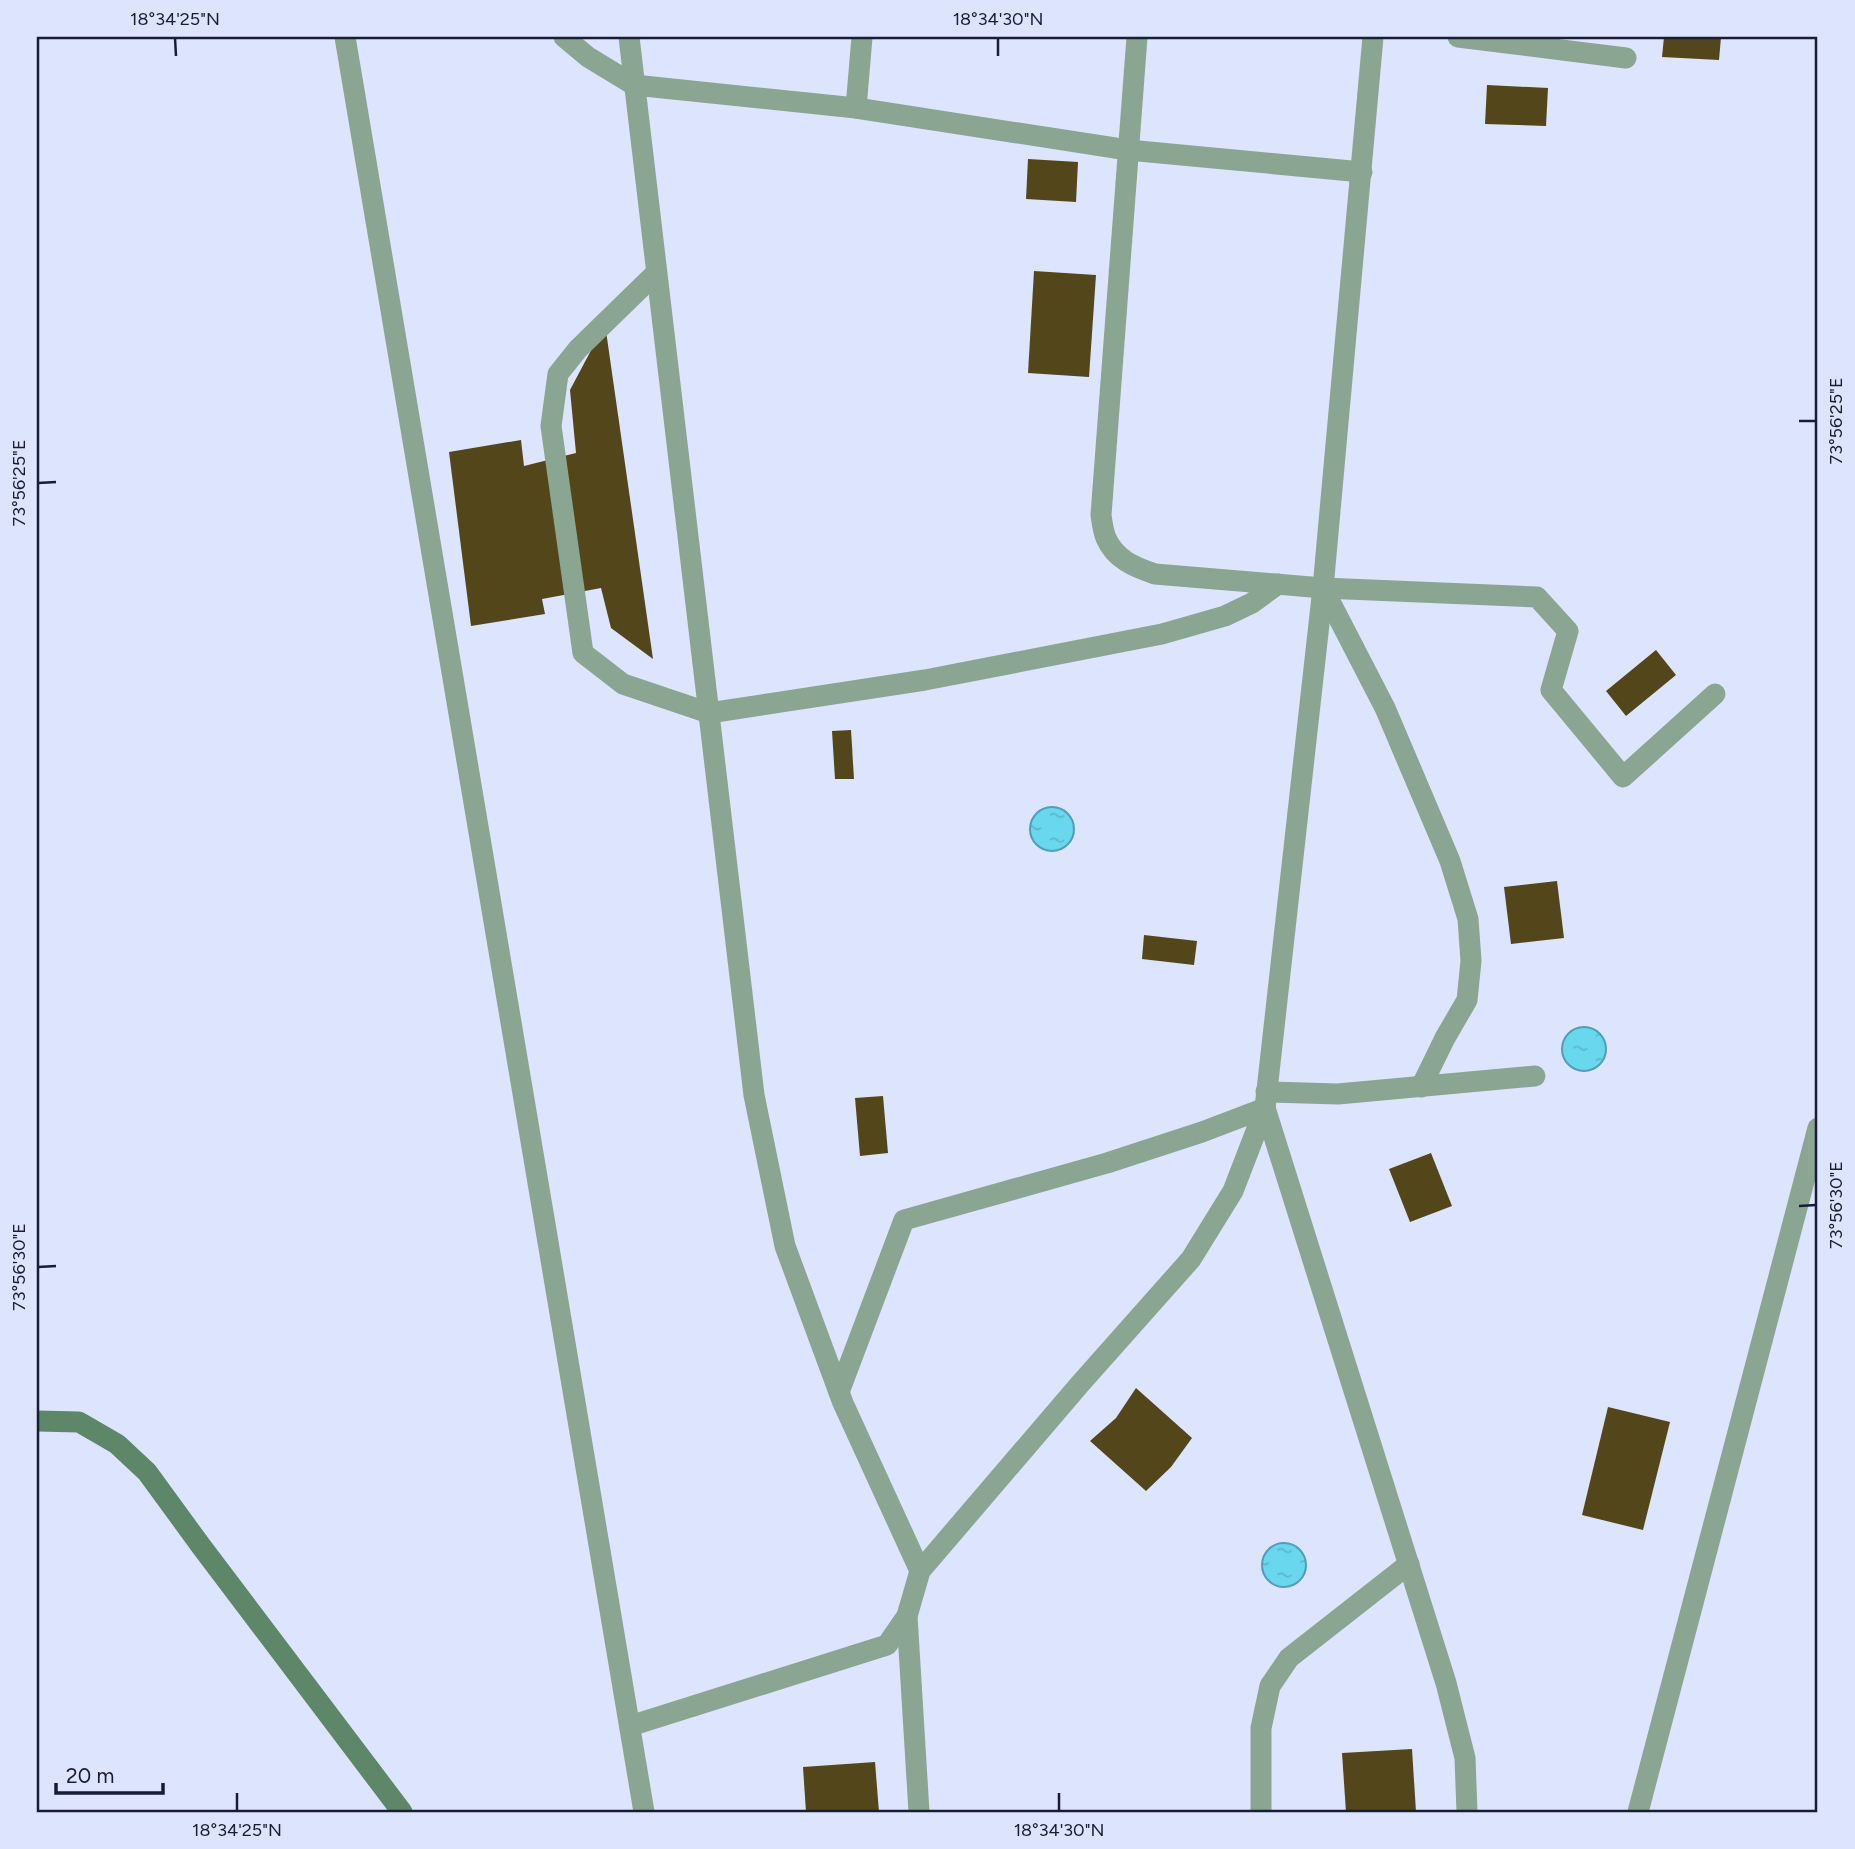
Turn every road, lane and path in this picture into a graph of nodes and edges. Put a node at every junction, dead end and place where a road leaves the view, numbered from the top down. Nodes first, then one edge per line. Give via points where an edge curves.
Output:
1 (345, 37) edge
2 (564, 37) edge
3 (629, 37) edge
4 (862, 37) edge
5 (1137, 37) edge
6 (1373, 37) edge
7 (1458, 37) edge
8 (1626, 58) dead end
9 (634, 85) junction
10 (856, 108) junction
11 (1128, 150) junction
12 (1362, 172) junction
13 (656, 273) junction
14 (1278, 584) junction
15 (1324, 588) junction
16 (1716, 694) dead end
17 (709, 713) junction
18 (1535, 1076) dead end
19 (1421, 1087) junction
20 (1266, 1100) junction
21 (1818, 1129) edge
22 (839, 1392) junction
23 (37, 1421) edge
24 (1409, 1564) junction
25 (920, 1571) junction
26 (907, 1616) junction
27 (630, 1726) junction
28 (402, 1812) edge
29 (644, 1812) edge
30 (919, 1812) edge
31 (1261, 1812) edge
32 (1467, 1812) edge
33 (1638, 1812) edge

1 - 27 lane
2 - 9 lane
3 - 9 lane
4 - 10 lane
5 - 11 lane
6 - 12 lane
7 - 8 lane
9 - 10 lane
9 - 13 lane
10 - 11 lane
11 - 12 lane
11 - 14 lane via 1101,515 1105,537 1131,566 1155,574
12 - 15 lane
13 - 17 lane
13 - 17 lane via 578,348 558,374 551,426 583,653 623,684
14 - 15 lane
14 - 17 lane via 1225,616 1162,634 925,680
15 - 16 lane via 1537,597 1568,631 1551,690 1623,777
15 - 19 lane via 1385,708 1450,861 1468,919 1468,1000
15 - 20 lane
17 - 22 lane via 754,1096 785,1246
18 - 19 lane
19 - 20 lane
20 - 22 lane via 1202,1132 904,1220
20 - 24 lane
20 - 25 lane via 1233,1191 1191,1259
21 - 33 lane
22 - 25 lane
23 - 28 street via 79,1422 117,1444 147,1472
24 - 31 lane via 1289,1658 1270,1685 1261,1728
24 - 32 lane via 1465,1758
25 - 26 lane
26 - 27 lane via 887,1645
26 - 30 lane
27 - 29 lane

